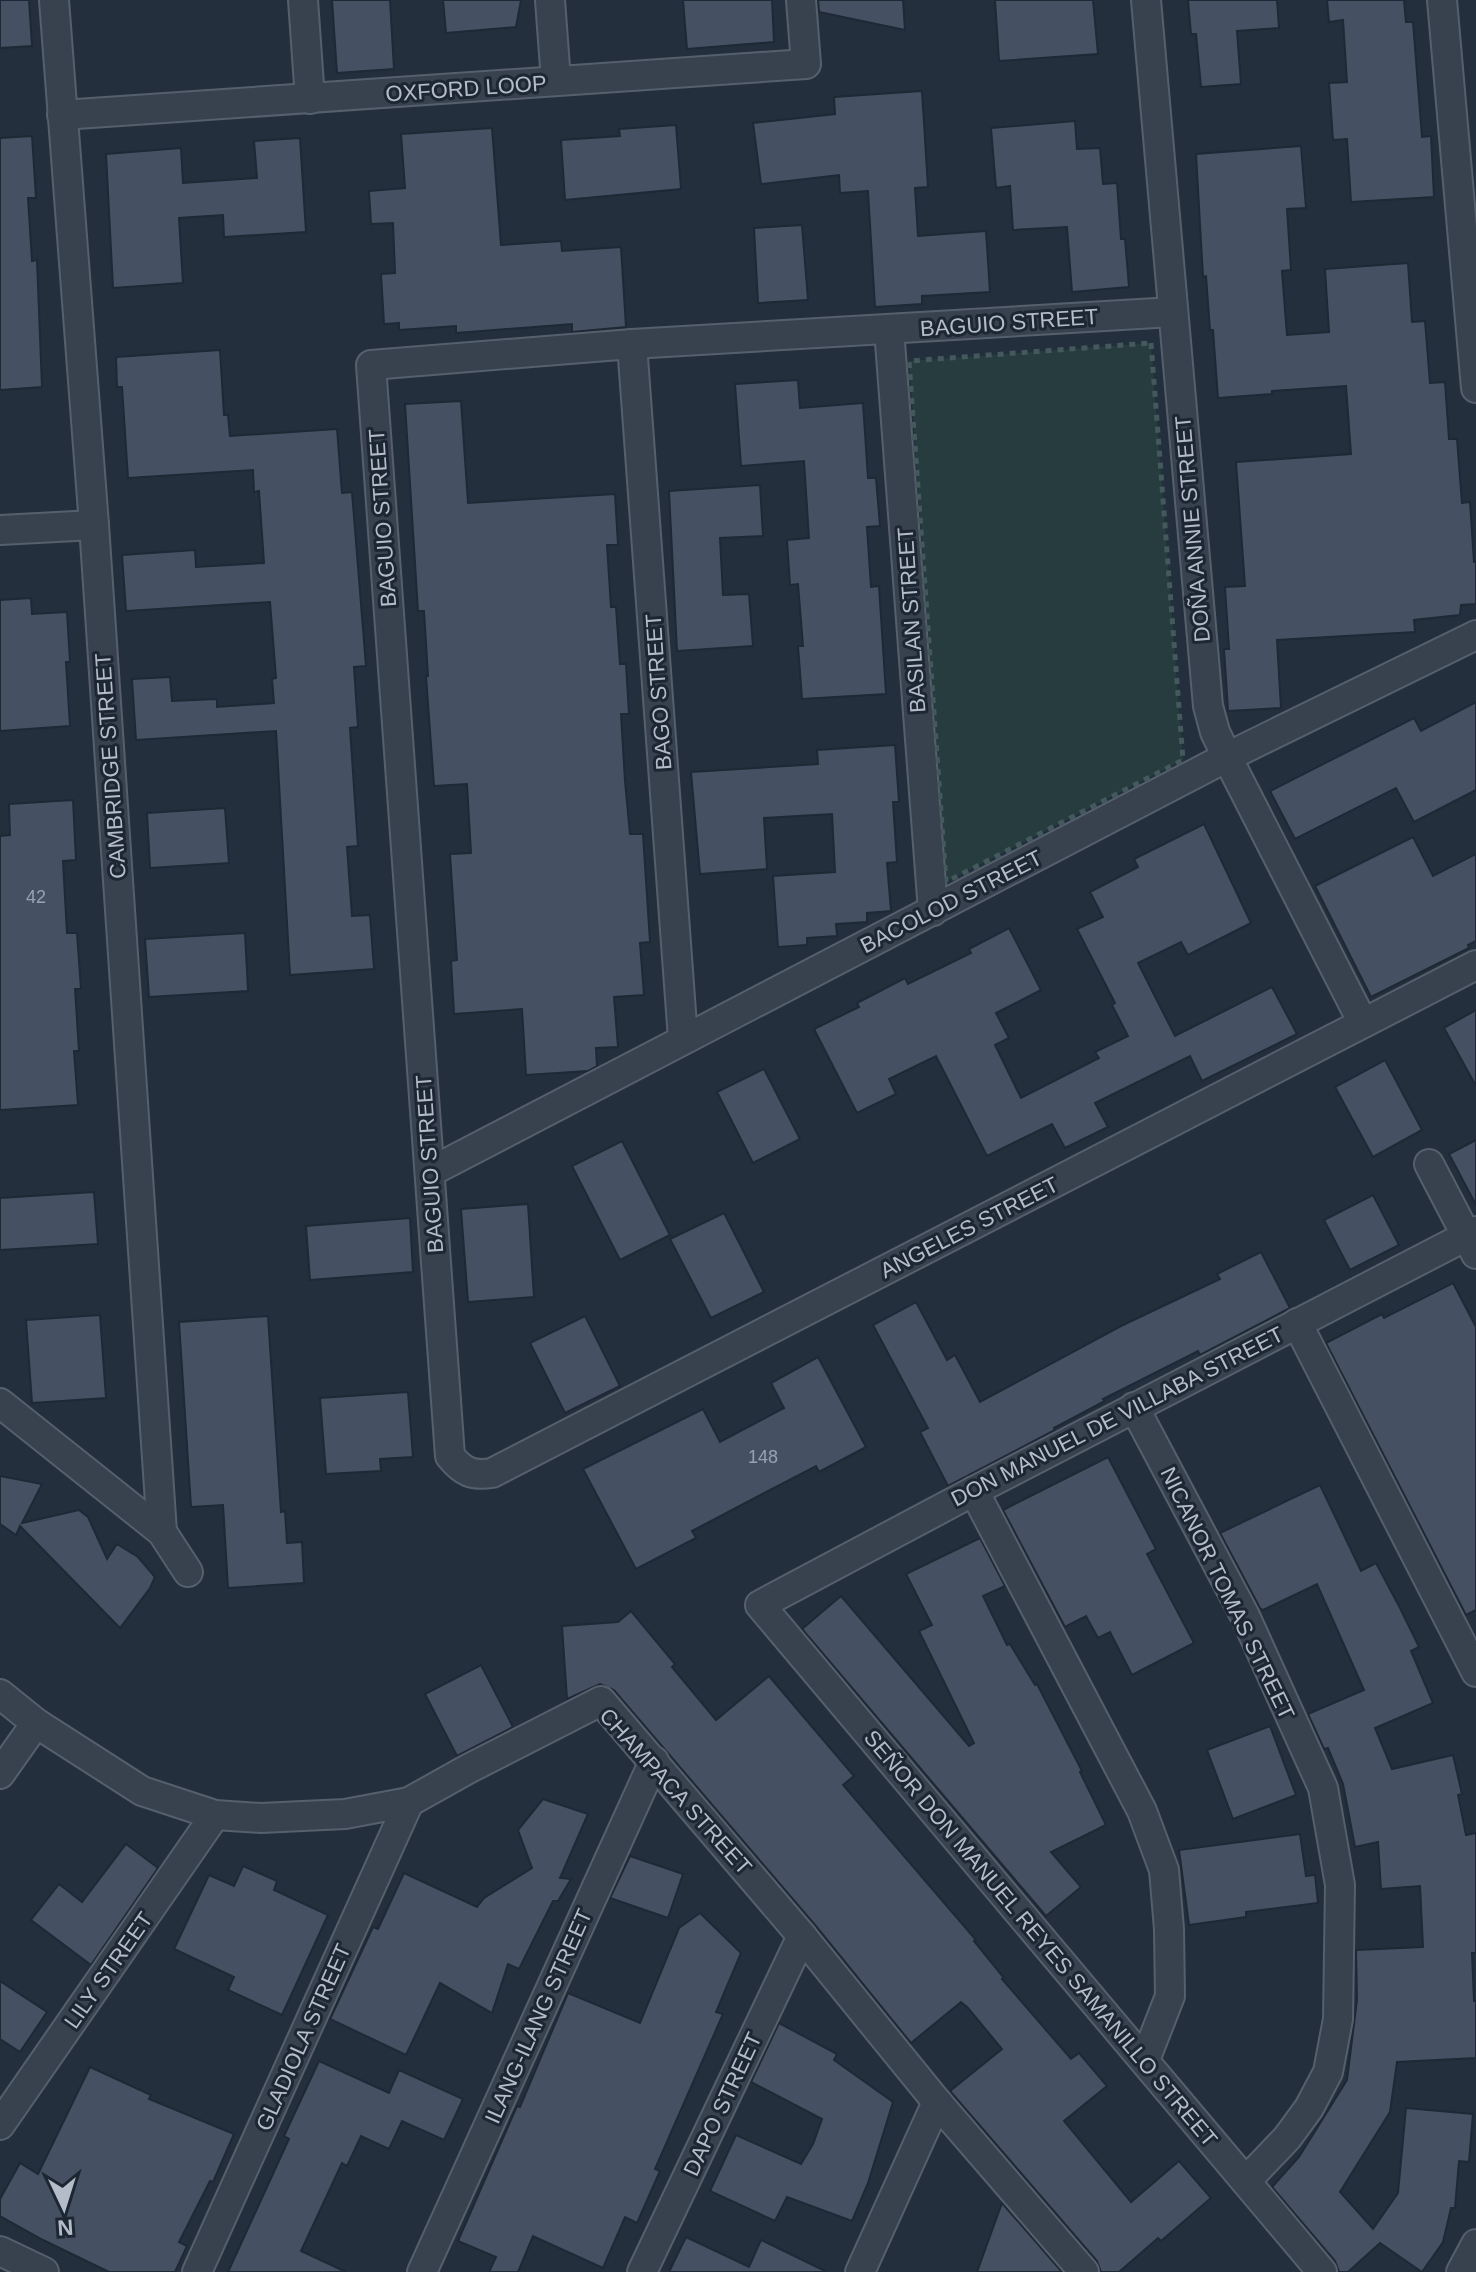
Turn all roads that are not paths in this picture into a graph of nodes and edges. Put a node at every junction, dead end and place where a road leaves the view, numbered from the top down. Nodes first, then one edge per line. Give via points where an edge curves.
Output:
1 (54, 0) edge
2 (303, 0) edge
3 (550, 0) edge
4 (801, 0) edge
5 (1146, 0) edge
6 (1442, 0) edge
7 (556, 81) junction
8 (310, 99) junction
9 (62, 115) junction
10 (1173, 312) junction
11 (889, 329) junction
12 (632, 344) junction
13 (1476, 388) edge
14 (94, 525) junction
15 (0, 530) edge
16 (1476, 635) edge
17 (1227, 757) junction
18 (933, 911) junction
19 (1476, 965) edge
20 (1363, 1023) junction
21 (683, 1039) junction
22 (1429, 1164) dead end
23 (430, 1172) junction
24 (1473, 1241) edge
25 (1297, 1323) junction
26 (0, 1403) edge
27 (1134, 1407) junction
28 (460, 1468) joint
29 (974, 1491) junction
30 (162, 1532) junction
31 (188, 1572) dead end
32 (760, 1605) joint
33 (1476, 1672) edge
34 (0, 1694) edge
35 (36, 1723) junction
36 (654, 1761) junction
37 (0, 1774) edge
38 (409, 1802) junction
39 (215, 1815) junction
40 (802, 1936) junction
41 (1145, 2060) junction
42 (937, 2102) junction
43 (0, 2125) edge
44 (1246, 2181) junction
45 (1476, 2244) edge
46 (0, 2251) edge
47 (44, 2272) edge
48 (197, 2272) edge
49 (422, 2272) edge
50 (642, 2272) edge
51 (860, 2272) edge
52 (1084, 2272) edge
53 (1322, 2272) edge
54 (1461, 2272) edge

1 - 9 street, CAMBRIDGE STREET
2 - 8 street
3 - 7 street
4 - 7 street, OXFORD LOOP via 806,64
5 - 10 street, DOÑA ANNIE STREET
6 - 13 street
7 - 8 street, OXFORD LOOP
8 - 9 street, OXFORD LOOP
9 - 14 street, CAMBRIDGE STREET
10 - 11 street, BAGUIO STREET
10 - 17 street, DOÑA ANNIE STREET via 1208,706
11 - 12 street, BAGUIO STREET
11 - 18 street, BASILAN STREET
12 - 21 street, BAGO STREET
12 - 23 street, BAGUIO STREET via 371,365
14 - 15 street
14 - 30 street, CAMBRIDGE STREET
16 - 17 street, BACOLOD STREET
17 - 18 street, BACOLOD STREET
17 - 20 street, DOÑA ANNIE STREET
18 - 21 street, BACOLOD STREET
19 - 20 street, ANGELES STREET
20 - 28 street, ANGELES STREET via 492,1473 474,1476
21 - 23 street, BACOLOD STREET
22 - 24 street
23 - 28 street, BAGUIO STREET via 448,1440 450,1456
24 - 25 street, DON MANUEL DE VILLABA STREET
25 - 27 street, DON MANUEL DE VILLABA STREET
25 - 33 street
26 - 30 street, CAMBRIDGE STREET
27 - 29 street, DON MANUEL DE VILLABA STREET
27 - 44 street, NICANOR TOMAS STREET via 1245,1616 1323,1788 1340,1885 1338,2019 1328,2072 1287,2138
29 - 32 street, DON MANUEL DE VILLABA STREET
29 - 41 street via 1142,1811 1164,1870 1170,1996
30 - 31 street, CAMBRIDGE STREET
32 - 41 street, SEÑOR DON MANUEL REYES SAMANILLO STREET
34 - 35 street, CHAMPACA STREET
35 - 37 street
35 - 39 street, CHAMPACA STREET via 142,1791
36 - 38 street, CHAMPACA STREET via 601,1701
36 - 40 street, CHAMPACA STREET
36 - 49 street, ILANG-ILANG STREET
38 - 39 street, CHAMPACA STREET via 345,1814
38 - 48 street, GLADIOLA STREET
39 - 43 street, LILY STREET
40 - 42 street, CHAMPACA STREET
40 - 50 street, DAPO STREET
41 - 44 street, SEÑOR DON MANUEL REYES SAMANILLO STREET
42 - 51 street
42 - 52 street, CHAMPACA STREET
44 - 53 street, SEÑOR DON MANUEL REYES SAMANILLO STREET
45 - 54 street
46 - 47 street

